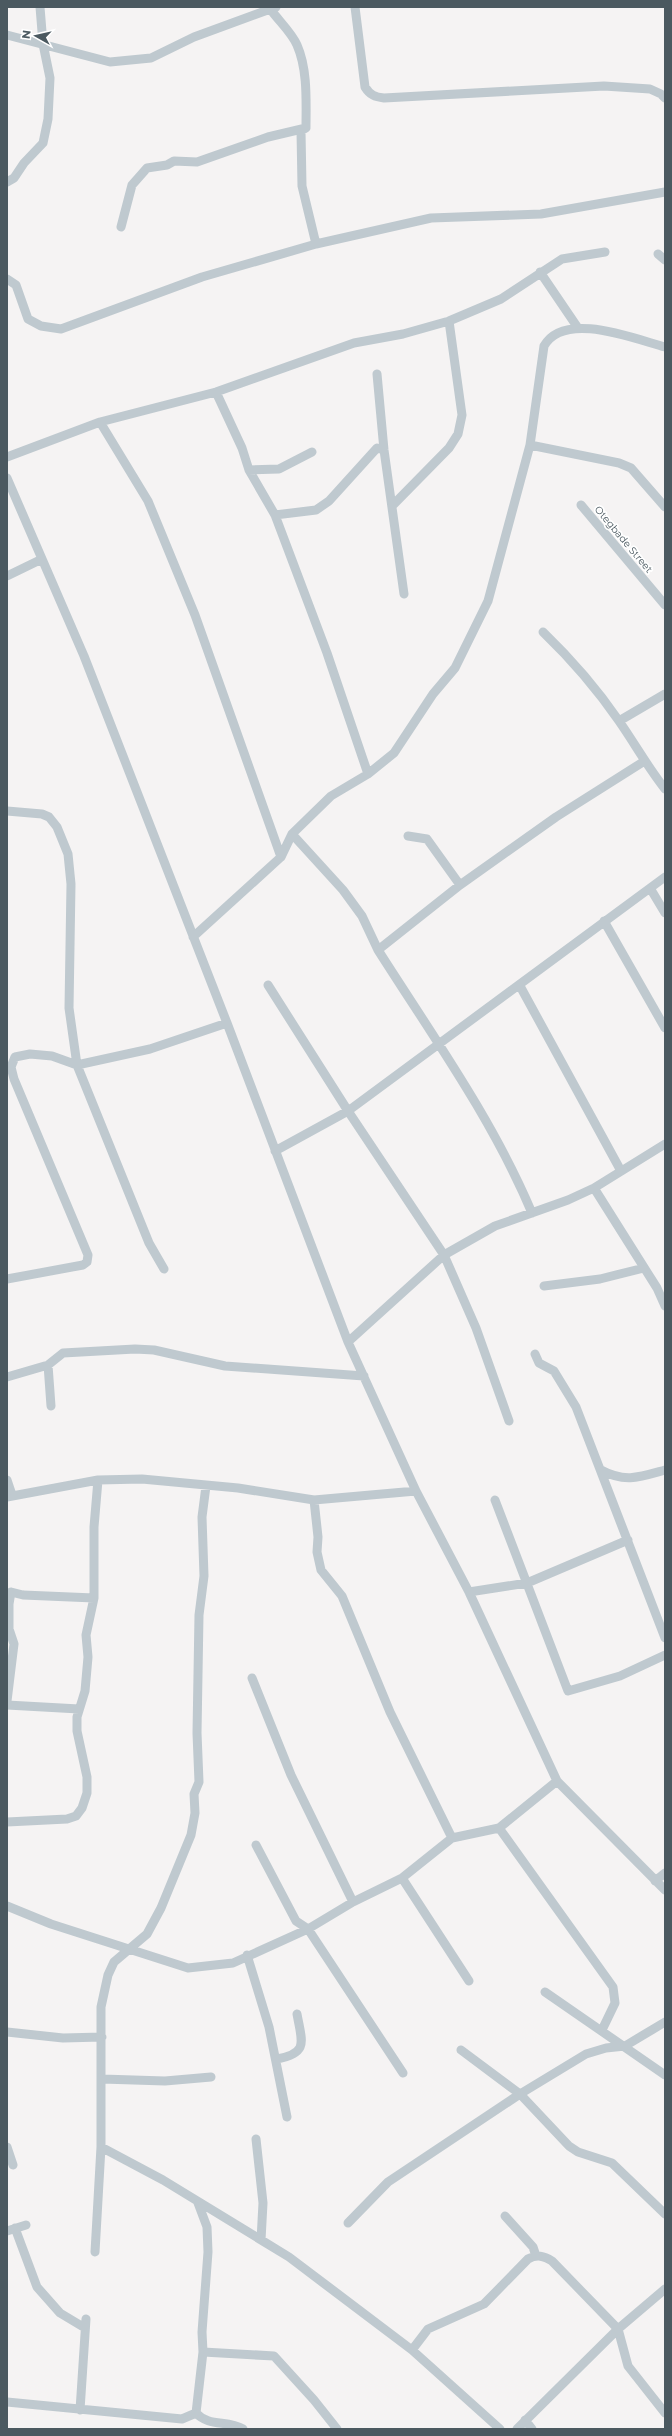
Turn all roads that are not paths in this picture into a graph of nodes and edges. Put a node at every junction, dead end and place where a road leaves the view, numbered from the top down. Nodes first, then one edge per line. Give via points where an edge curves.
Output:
1 (40, 7) edge
2 (355, 7) edge
3 (273, 9) edge
4 (7, 35) edge
5 (43, 44) junction
6 (665, 98) edge
7 (306, 128) junction
8 (7, 182) edge
9 (665, 192) edge
10 (121, 227) dead end
11 (316, 244) junction
12 (606, 252) dead end
13 (540, 272) junction
14 (7, 278) edge
15 (449, 321) junction
16 (578, 328) junction
17 (665, 347) edge
18 (377, 374) dead end
19 (216, 392) junction
20 (100, 422) junction
21 (530, 445) junction
22 (384, 450) junction
23 (312, 452) dead end
24 (7, 457) edge
25 (249, 470) junction
26 (7, 478) edge
27 (393, 504) junction
28 (581, 505) dead end
29 (665, 507) edge
30 (275, 515) junction
31 (42, 559) junction
32 (7, 576) edge
33 (404, 594) dead end
34 (665, 605) edge
35 (543, 632) dead end
36 (665, 694) edge
37 (619, 721) junction
38 (643, 762) junction
39 (368, 774) junction
40 (665, 789) edge
41 (7, 811) edge
42 (292, 834) junction
43 (408, 836) dead end
44 (281, 857) junction
45 (665, 877) edge
46 (460, 885) junction
47 (650, 888) junction
48 (665, 913) edge
49 (604, 921) junction
50 (193, 937) junction
51 (378, 950) junction
52 (268, 985) dead end
53 (520, 986) junction
54 (227, 1023) junction
55 (665, 1028) edge
56 (438, 1043) junction
57 (11, 1057) edge
58 (77, 1065) junction
59 (348, 1111) junction
60 (665, 1144) edge
61 (275, 1151) junction
62 (621, 1171) junction
63 (594, 1188) junction
64 (532, 1213) junction
65 (444, 1255) junction
66 (644, 1268) junction
67 (164, 1269) dead end
68 (7, 1279) edge
69 (544, 1286) dead end
70 (665, 1306) edge
71 (348, 1342) junction
72 (534, 1354) dead end
73 (48, 1365) junction
74 (364, 1376) junction
75 (7, 1377) edge
76 (51, 1406) dead end
77 (509, 1421) dead end
78 (601, 1470) junction
79 (665, 1470) edge
80 (7, 1480) edge
81 (98, 1480) junction
82 (206, 1486) junction
83 (416, 1491) junction
84 (10, 1496) edge
85 (314, 1500) junction
86 (495, 1500) dead end
87 (628, 1540) junction
88 (526, 1583) junction
89 (469, 1592) junction
90 (94, 1598) junction
91 (665, 1638) edge
92 (665, 1655) edge
93 (252, 1678) dead end
94 (7, 1701) edge
95 (7, 1705) edge
96 (79, 1709) junction
97 (557, 1781) junction
98 (7, 1822) edge
99 (500, 1828) junction
100 (452, 1838) junction
101 (256, 1845) dead end
102 (665, 1873) edge
103 (402, 1878) junction
104 (655, 1881) junction
105 (665, 1890) edge
106 (353, 1902) junction
107 (7, 1906) edge
108 (308, 1929) junction
109 (131, 1949) junction
110 (247, 1955) junction
111 (469, 1981) dead end
112 (545, 1992) dead end
113 (297, 2014) dead end
114 (665, 2022) edge
115 (602, 2030) junction
116 (7, 2032) edge
117 (102, 2037) junction
118 (625, 2046) junction
119 (461, 2050) dead end
120 (276, 2059) junction
121 (404, 2073) dead end
122 (665, 2075) edge
123 (211, 2077) dead end
124 (102, 2079) junction
125 (520, 2094) junction
126 (287, 2117) dead end
127 (256, 2139) dead end
128 (7, 2147) edge
129 (101, 2147) junction
130 (13, 2165) dead end
131 (198, 2203) junction
132 (665, 2214) edge
133 (505, 2216) dead end
134 (348, 2223) dead end
135 (26, 2225) dead end
136 (11, 2230) edge
137 (261, 2240) junction
138 (95, 2252) dead end
139 (536, 2256) junction
140 (665, 2288) edge
141 (618, 2329) junction
142 (412, 2350) junction
143 (203, 2352) junction
144 (7, 2402) edge
145 (80, 2410) junction
146 (196, 2413) junction
147 (665, 2413) edge
148 (525, 2420) junction
149 (243, 2429) edge
150 (337, 2429) edge
151 (500, 2429) edge
152 (517, 2429) edge
153 (532, 2429) edge

1 - 5 street
2 - 6 street via 365,87 368,93 375,97 604,86 650,89
3 - 5 street via 194,37 151,58 124,63 110,62
3 - 7 street via 297,44 306,95
4 - 5 street
5 - 8 street via 50,78 48,119 43,143 14,178
7 - 10 street via 268,137 196,162 174,161 167,165 147,168 132,185
7 - 11 street via 301,131 302,186
9 - 11 street via 541,214 431,218
11 - 14 street via 202,277 61,329 41,326 28,319 16,285
12 - 13 street via 569,256
13 - 15 street via 501,299
13 - 16 street
15 - 19 street via 354,344
15 - 27 street via 462,415 458,434 449,448
16 - 17 street via 619,334
16 - 21 street via 565,330 552,337 544,346
18 - 22 street
19 - 20 street
19 - 25 street via 242,448
20 - 24 street
20 - 44 street via 150,508 195,615
21 - 29 street via 619,463 631,468
21 - 39 street via 488,600 470,640 455,668 433,694 394,753
22 - 27 street
22 - 30 street via 377,448 329,501 316,510
23 - 25 street via 279,469
25 - 30 street
26 - 31 street
27 - 33 street
28 - 34 street, Otegbade Street
30 - 39 street via 327,653
31 - 32 street
31 - 50 street via 84,656
35 - 37 street via 594,688
36 - 37 street
37 - 38 street
38 - 40 street
38 - 46 street via 556,817
39 - 42 street via 331,796
41 - 58 street via 49,817 57,827 68,854 71,884 69,1008
42 - 44 street
42 - 51 street via 343,890 362,916
43 - 46 street via 427,839
44 - 50 street
45 - 47 street
46 - 51 street
47 - 48 street
47 - 49 street
49 - 53 street
49 - 55 street
50 - 54 street
51 - 56 street
52 - 59 street
53 - 56 street
53 - 62 street
54 - 58 street via 150,1049
54 - 61 street
56 - 59 street
56 - 64 street via 498,1142 517,1177
57 - 58 street via 30,1054 52,1056
57 - 68 street via 14,1079 88,1255 87,1262 83,1265
58 - 67 street via 149,1243
59 - 61 street
59 - 65 street
60 - 62 street
61 - 71 street
62 - 63 street
63 - 64 street
63 - 66 street
64 - 65 street via 495,1226
65 - 71 street
65 - 77 street via 476,1328
66 - 69 street via 600,1279
66 - 70 street
71 - 74 street
72 - 78 street via 539,1363 554,1371 576,1407
73 - 74 street via 63,1353 135,1349 154,1350 225,1366
73 - 75 street
73 - 76 street
74 - 83 street
78 - 79 street via 614,1477 633,1478
78 - 87 street
80 - 84 street
81 - 82 street via 142,1479
81 - 84 street
81 - 90 street via 94,1527
82 - 85 street
82 - 109 street via 202,1517 204,1576 198,1614 199,1782 194,1794 195,1813 191,1835 161,1908 148,1934
83 - 85 street
83 - 89 street
85 - 100 street via 317,1552 321,1570 342,1596 390,1712
86 - 88 street
87 - 88 street
87 - 91 street
88 - 89 street
88 - 92 street via 568,1691 620,1676
89 - 97 street
90 - 94 street via 23,1595 12,1592 9,1604 9,1630 14,1644
90 - 96 street via 86,1635 88,1657 85,1690
93 - 106 street via 291,1775
95 - 96 street
96 - 98 street via 76,1718 77,1731 87,1777 87,1793 82,1808 76,1816 67,1819
97 - 99 street
97 - 104 street
99 - 100 street
99 - 115 street via 613,1987 614,2003
100 - 103 street
101 - 108 street via 296,1921
102 - 104 street
103 - 106 street
103 - 111 street
104 - 105 street
106 - 108 street
107 - 109 street via 51,1924
108 - 110 street
108 - 121 street
109 - 110 street via 188,1968 232,1963
109 - 117 street via 114,1962 108,1975 101,2007
110 - 120 street
112 - 115 street
113 - 120 street via 301,2044 298,2052
114 - 118 street
115 - 118 street
116 - 117 street via 63,2038
117 - 124 street
118 - 122 street
118 - 125 street via 586,2054
119 - 125 street
120 - 126 street
123 - 124 street via 165,2081
124 - 129 street
125 - 132 street via 569,2146 578,2152 612,2163
125 - 134 street via 388,2182
127 - 137 street via 263,2203
128 - 130 street
129 - 131 street via 163,2180
129 - 138 street
131 - 137 street
131 - 143 street via 207,2227
133 - 139 street via 533,2247
135 - 136 street
136 - 145 street via 37,2287 60,2313 85,2324
137 - 142 street via 301,2266
139 - 141 street via 552,2261
139 - 142 street via 528,2259 484,2304 428,2330
140 - 141 street
141 - 147 street via 628,2366
141 - 148 street
142 - 151 street
143 - 146 street
143 - 150 street via 274,2356
144 - 145 street
145 - 146 street via 182,2419
146 - 149 street via 206,2421 235,2425
148 - 152 street
148 - 153 street

